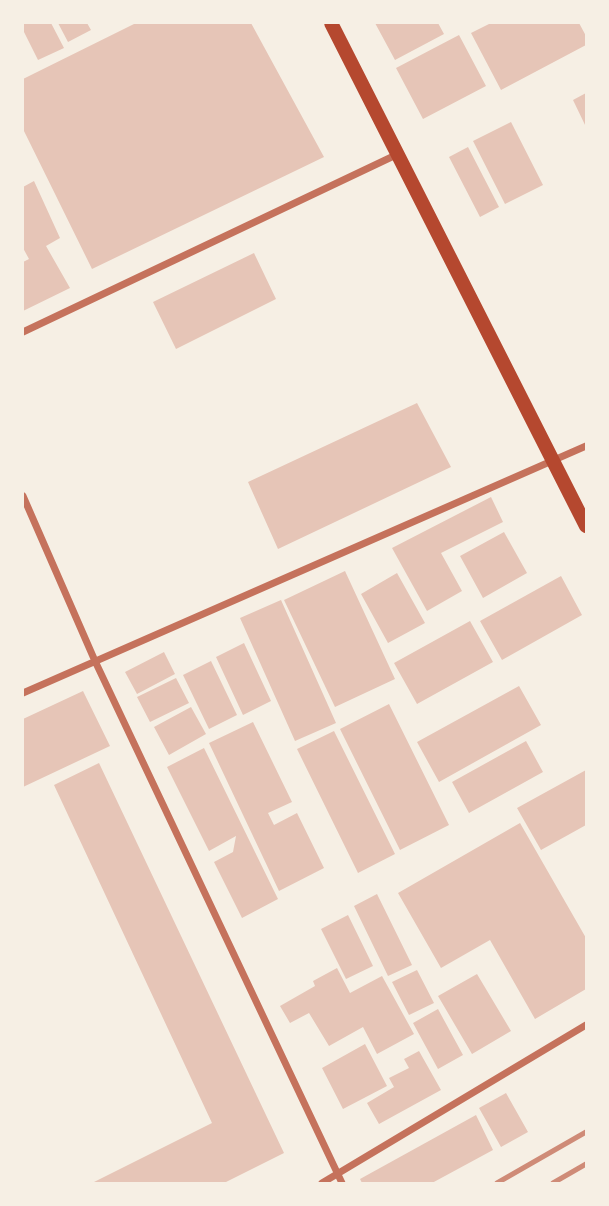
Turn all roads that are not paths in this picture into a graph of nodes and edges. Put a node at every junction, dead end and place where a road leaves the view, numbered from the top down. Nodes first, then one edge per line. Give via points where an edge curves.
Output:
1 (331, 23) edge
2 (398, 154) junction
3 (23, 332) edge
4 (586, 446) edge
5 (553, 461) junction
6 (23, 496) edge
7 (586, 526) edge
8 (95, 661) junction
9 (23, 693) edge
10 (586, 1025) edge
11 (337, 1174) junction
12 (322, 1183) edge
13 (342, 1183) edge

1 - 2 main road
2 - 3 street
2 - 5 main road
4 - 5 street
5 - 7 main road
5 - 8 street
6 - 8 street
8 - 9 street
8 - 11 street
10 - 11 street
11 - 12 street
11 - 13 street

